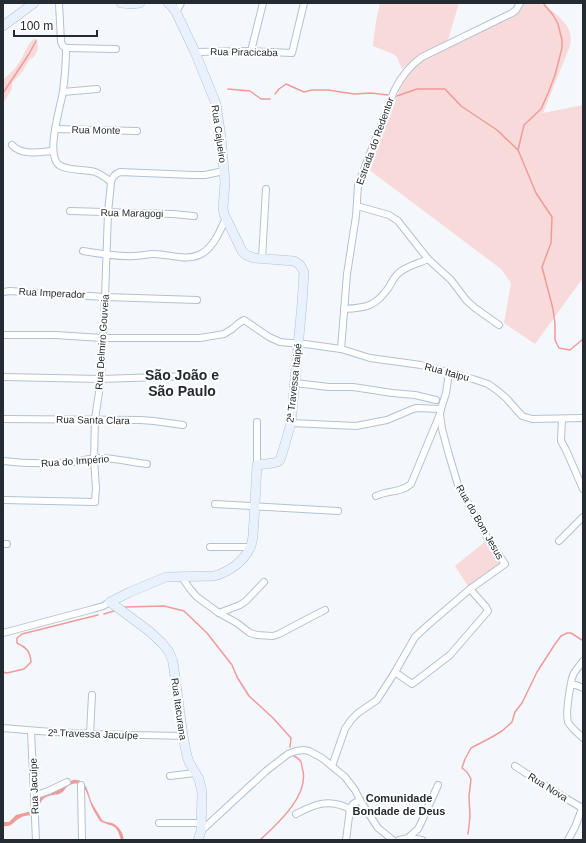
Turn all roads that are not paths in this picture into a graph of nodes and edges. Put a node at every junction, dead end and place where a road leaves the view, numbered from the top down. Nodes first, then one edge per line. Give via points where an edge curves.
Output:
1 (34, 3) edge
2 (59, 3) edge
3 (121, 3) edge
4 (140, 3) edge
5 (168, 3) edge
6 (181, 3) edge
7 (263, 3) edge
8 (304, 3) edge
9 (520, 3) edge
10 (176, 12) junction
11 (3, 26) edge
12 (66, 48) junction
13 (116, 49) dead end
14 (251, 51) junction
15 (195, 52) junction
16 (97, 89) dead end
17 (63, 92) junction
18 (54, 129) junction
19 (137, 131) dead end
20 (12, 145) dead end
21 (53, 151) junction
22 (224, 171) junction
23 (110, 182) junction
24 (266, 189) dead end
25 (357, 206) junction
26 (70, 211) dead end
27 (108, 213) junction
28 (194, 216) dead end
29 (226, 218) junction
30 (83, 251) dead end
31 (106, 255) junction
32 (262, 259) junction
33 (428, 259) junction
34 (3, 292) edge
35 (105, 297) junction
36 (197, 300) dead end
37 (344, 310) junction
38 (499, 325) dead end
39 (3, 335) edge
40 (102, 338) junction
41 (298, 343) junction
42 (341, 349) junction
43 (448, 373) junction
44 (188, 376) dead end
45 (3, 377) edge
46 (101, 379) junction
47 (295, 383) junction
48 (436, 400) dead end
49 (440, 412) junction
50 (583, 418) edge
51 (3, 419) edge
52 (95, 419) junction
53 (562, 419) junction
54 (256, 422) dead end
55 (291, 424) junction
56 (183, 425) dead end
57 (94, 458) junction
58 (3, 461) edge
59 (147, 464) dead end
60 (257, 465) junction
61 (583, 489) edge
62 (376, 496) dead end
63 (3, 500) edge
64 (215, 504) dead end
65 (255, 506) junction
66 (338, 511) dead end
67 (581, 521) edge
68 (559, 541) dead end
69 (210, 547) dead end
70 (251, 547) junction
71 (181, 576) junction
72 (264, 582) dead end
73 (470, 589) junction
74 (110, 602) junction
75 (326, 610) dead end
76 (220, 613) junction
77 (3, 633) edge
78 (583, 661) edge
79 (395, 672) junction
80 (571, 684) junction
81 (583, 688) edge
82 (92, 695) dead end
83 (3, 728) edge
84 (32, 731) junction
85 (90, 734) junction
86 (183, 736) junction
87 (583, 738) edge
88 (332, 766) junction
89 (514, 766) dead end
90 (195, 773) junction
91 (170, 776) dead end
92 (67, 782) dead end
93 (81, 785) dead end
94 (438, 785) dead end
95 (34, 796) junction
96 (360, 800) junction
97 (582, 807) edge
98 (350, 809) junction
99 (296, 814) dead end
100 (159, 823) dead end
101 (201, 827) junction
102 (408, 838) junction
103 (36, 840) edge
104 (82, 840) edge
105 (198, 840) edge
106 (346, 840) edge
107 (393, 840) edge
108 (399, 840) edge
109 (422, 840) edge
110 (568, 840) edge

1 - 11 street
2 - 12 street via 61,42
3 - 4 street
5 - 10 street, Rua Cajueiro
6 - 10 street
7 - 14 street
8 - 14 street, Rua Piracicaba via 292,53
9 - 25 street, Estrada do Redentor via 512,13 432,51 409,67 394,91 362,174 358,185
10 - 15 street, Rua Cajueiro
12 - 13 street
12 - 17 street
14 - 15 street, Rua Piracicaba
15 - 22 street, Rua Cajueiro via 216,104
16 - 17 street
17 - 18 street
18 - 19 street, Rua Monte
18 - 21 street
20 - 21 street via 21,151
21 - 23 street via 60,166 96,172
22 - 23 street via 193,176 120,172
22 - 29 street, 2ª Travessa Itaipé via 223,208
23 - 27 street, Rua Delmiro Gouveia
24 - 32 street
25 - 33 street via 394,218
25 - 37 street, Estrada do Redentor
26 - 27 street, Rua Maragogi
27 - 28 street, Rua Maragogi
27 - 31 street, Rua Delmiro Gouveia
29 - 31 street via 208,248 194,257 154,254
29 - 32 street, 2ª Travessa Itaipé via 242,251 250,257
30 - 31 street
31 - 35 street, Rua Delmiro Gouveia
32 - 41 street, 2ª Travessa Itaipé via 294,261 303,268
33 - 37 street via 399,272 376,302
33 - 38 street via 451,280 467,301
34 - 35 street, Rua Imperador
35 - 36 street, Rua Imperador
35 - 40 street, Rua Delmiro Gouveia
37 - 42 street, Estrada do Redentor
39 - 40 street
40 - 41 street, Rua Itaipu via 210,336 224,334 244,320 273,340
40 - 46 street, Rua Delmiro Gouveia
41 - 42 street, Rua Itaipu
41 - 47 street, 2ª Travessa Itaipé
42 - 43 street, Rua Itaipu via 370,358 421,365
43 - 49 street
43 - 53 street, Rua Itaipu via 488,384 498,390 522,416 532,419
44 - 46 street
45 - 46 street
46 - 52 street, Rua Delmiro Gouveia
47 - 48 street via 353,387
47 - 55 street, 2ª Travessa Itaipé
49 - 55 street via 417,408 387,420 356,426
49 - 62 street via 411,484 404,489
49 - 73 street, Rua do Bom Jesus via 445,442 458,484 505,564
50 - 53 street, Rua Itaipu
51 - 52 street, Rua Santa Clara
52 - 56 street, Rua Santa Clara via 154,421
52 - 57 street, Rua Delmiro Gouveia
53 - 61 street via 561,441
54 - 60 street
55 - 60 street, 2ª Travessa Itaipé via 280,460
57 - 58 street, Rua do Império via 35,464
57 - 59 street, Rua do Império
57 - 63 street, Rua Delmiro Gouveia via 94,502
60 - 65 street
64 - 65 street
65 - 66 street
65 - 70 street
67 - 68 street
69 - 70 street
70 - 71 street via 241,561 221,574
71 - 74 street via 166,577
71 - 76 street via 198,597
72 - 76 street via 246,601
73 - 79 street via 415,637
73 - 79 street via 488,611 460,645 412,684
74 - 77 street
74 - 86 street, Rua Itacurana via 149,631 169,652 173,662
75 - 76 street via 273,636 250,633
78 - 80 street via 574,673
79 - 88 street via 377,700 351,720 345,729
80 - 81 street
80 - 87 street via 568,721
82 - 85 street
83 - 84 street, 2ª Travessa Jacuípe
84 - 85 street, 2ª Travessa Jacuípe
84 - 95 street, Rua Jacuípe
85 - 86 street, 2ª Travessa Jacuípe
86 - 90 street, Rua Itacurana via 187,756
88 - 96 street via 345,777
88 - 101 street via 309,751 292,752
89 - 97 street, Rua Nova
90 - 91 street
90 - 101 street, Rua Itacurana via 202,792
92 - 95 street
93 - 104 street
94 - 102 street via 418,829
95 - 103 street, Rua Jacuípe
96 - 98 street
96 - 107 street via 378,828
97 - 110 street
98 - 99 street via 327,803
98 - 106 street
100 - 101 street
101 - 105 street, Rua Itacurana
102 - 108 street
102 - 109 street

